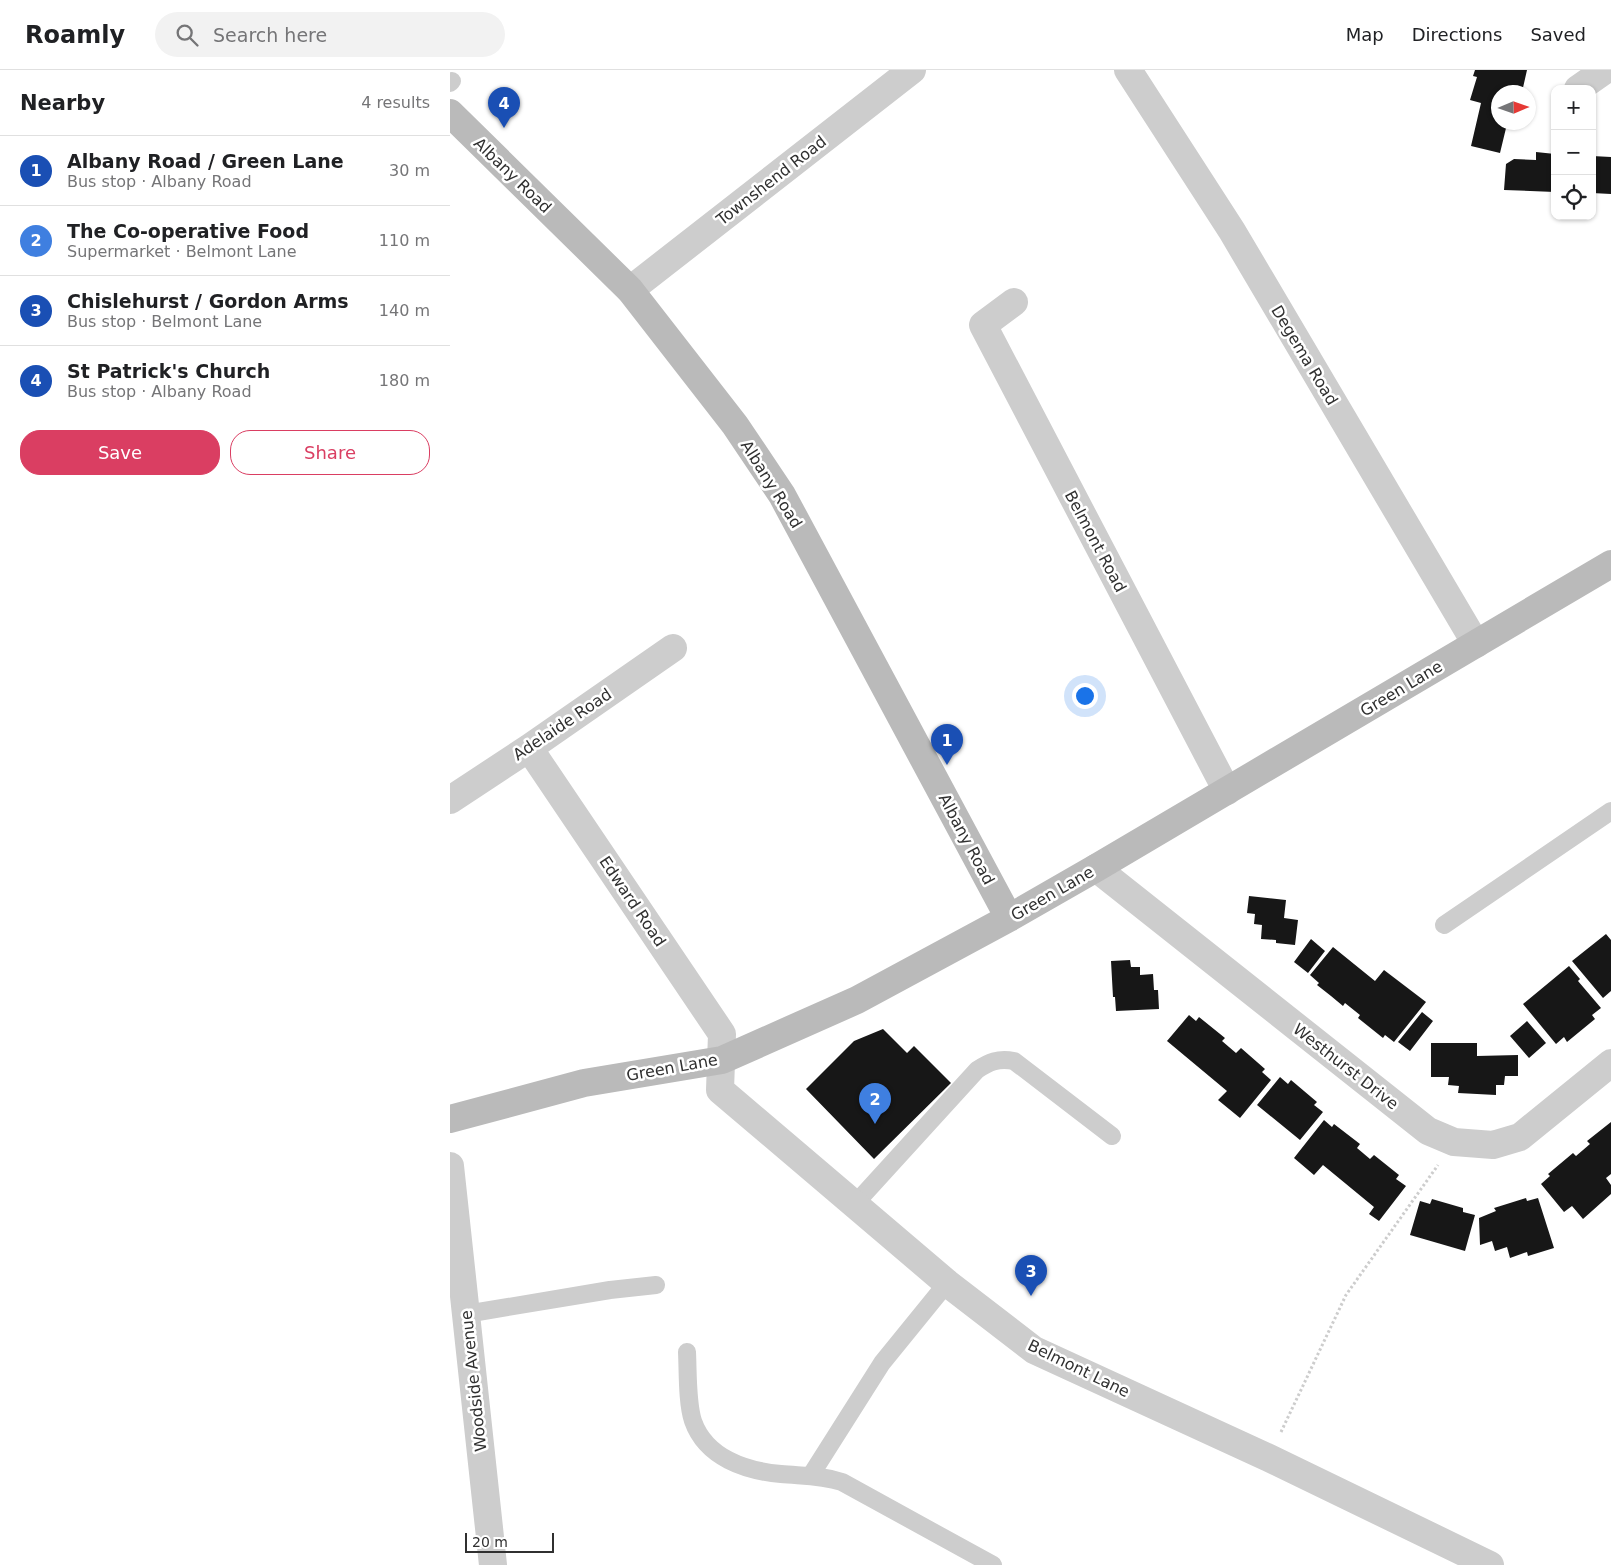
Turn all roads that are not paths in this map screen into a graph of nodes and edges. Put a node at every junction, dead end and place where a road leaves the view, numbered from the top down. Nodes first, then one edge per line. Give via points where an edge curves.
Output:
1 (912, 70) edge
2 (1128, 70) edge
3 (1605, 70) edge
4 (1584, 85) edge
5 (453, 122) edge
6 (630, 290) junction
7 (1014, 302) dead end
8 (1611, 564) edge
9 (1476, 644) junction
10 (673, 648) dead end
11 (529, 748) junction
12 (1227, 791) junction
13 (450, 800) edge
14 (1611, 811) edge
15 (1096, 868) junction
16 (1009, 918) junction
17 (1444, 925) dead end
18 (722, 1060) junction
19 (1611, 1063) edge
20 (450, 1119) edge
21 (1112, 1136) dead end
22 (450, 1166) edge
23 (854, 1205) junction
24 (947, 1284) junction
25 (656, 1285) dead end
26 (461, 1327) edge
27 (686, 1352) dead end
28 (811, 1475) junction
29 (493, 1565) edge
30 (993, 1565) edge
31 (1490, 1565) edge

1 - 6 street, Townshend Road
2 - 9 street, Degema Road via 1232,231
3 - 4 street
5 - 6 main road, Albany Road
6 - 16 main road, Albany Road via 735,425 782,496
7 - 12 street, Belmont Road via 983,325
8 - 9 main road, Green Lane
9 - 12 main road, Green Lane
10 - 11 street, Adelaide Road
11 - 13 street, Adelaide Road
11 - 18 street, Edward Road via 722,1034
12 - 15 main road, Green Lane
14 - 17 lane
15 - 16 main road, Green Lane
15 - 19 street, Westhurst Drive via 1428,1131 1454,1142 1493,1146 1520,1137
16 - 18 main road, Green Lane via 857,1000
18 - 20 main road, Green Lane via 584,1083
18 - 23 street, Belmont Lane via 720,1090
21 - 23 lane via 1014,1061 991,1061 976,1070
22 - 26 street, Woodside Avenue
23 - 24 street, Belmont Lane
24 - 28 lane via 882,1362
24 - 31 street, Belmont Lane via 1034,1350 1269,1458
25 - 26 lane via 610,1290
26 - 29 street, Woodside Avenue
27 - 28 lane via 693,1421 704,1441 718,1455 737,1465 762,1471
28 - 30 lane via 852,1486

